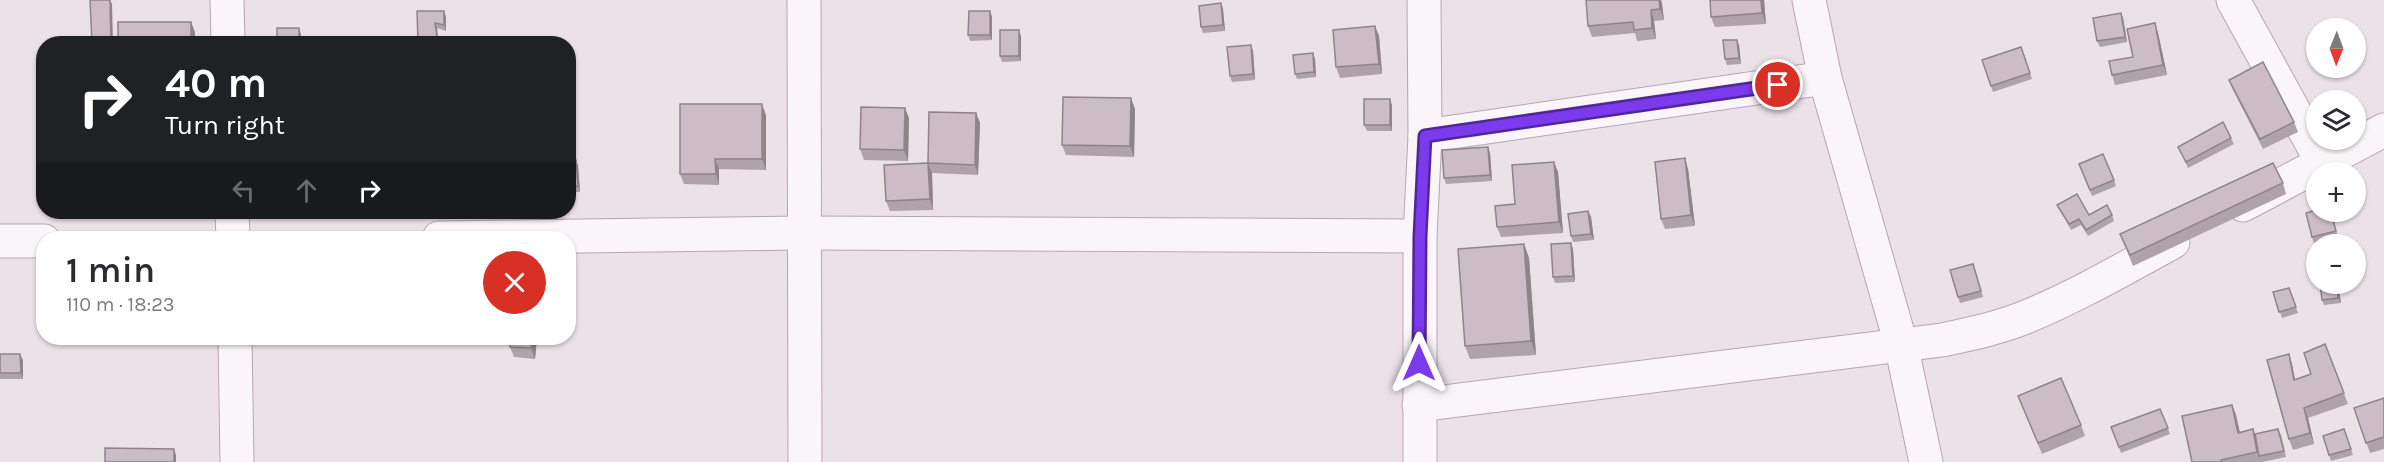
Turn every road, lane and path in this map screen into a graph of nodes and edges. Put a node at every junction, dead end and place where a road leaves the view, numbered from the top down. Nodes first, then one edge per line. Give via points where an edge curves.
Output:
1 (227, 0) edge
2 (804, 0) edge
3 (1424, 0) edge
4 (1809, 0) edge
5 (2234, 0) edge
6 (228, 36) edge
7 (1825, 78) junction
8 (2384, 130) edge
9 (1425, 136) junction
10 (2322, 162) joint
11 (2306, 171) edge
12 (805, 233) junction
13 (576, 236) edge
14 (1420, 236) junction
15 (0, 241) edge
16 (36, 241) edge
17 (1901, 344) junction
18 (234, 345) edge
19 (1419, 405) junction
20 (237, 462) edge
21 (805, 462) edge
22 (1420, 462) edge
23 (1926, 462) edge

1 - 6 street
2 - 12 street
3 - 9 street
4 - 7 street
5 - 10 street
7 - 9 street
7 - 17 street
8 - 10 street
9 - 14 street
11 - 17 street via 2024,318 1984,332
12 - 13 street
12 - 14 street
12 - 21 street
14 - 19 street
15 - 16 street
17 - 19 street
17 - 23 street
18 - 20 street
19 - 22 street

